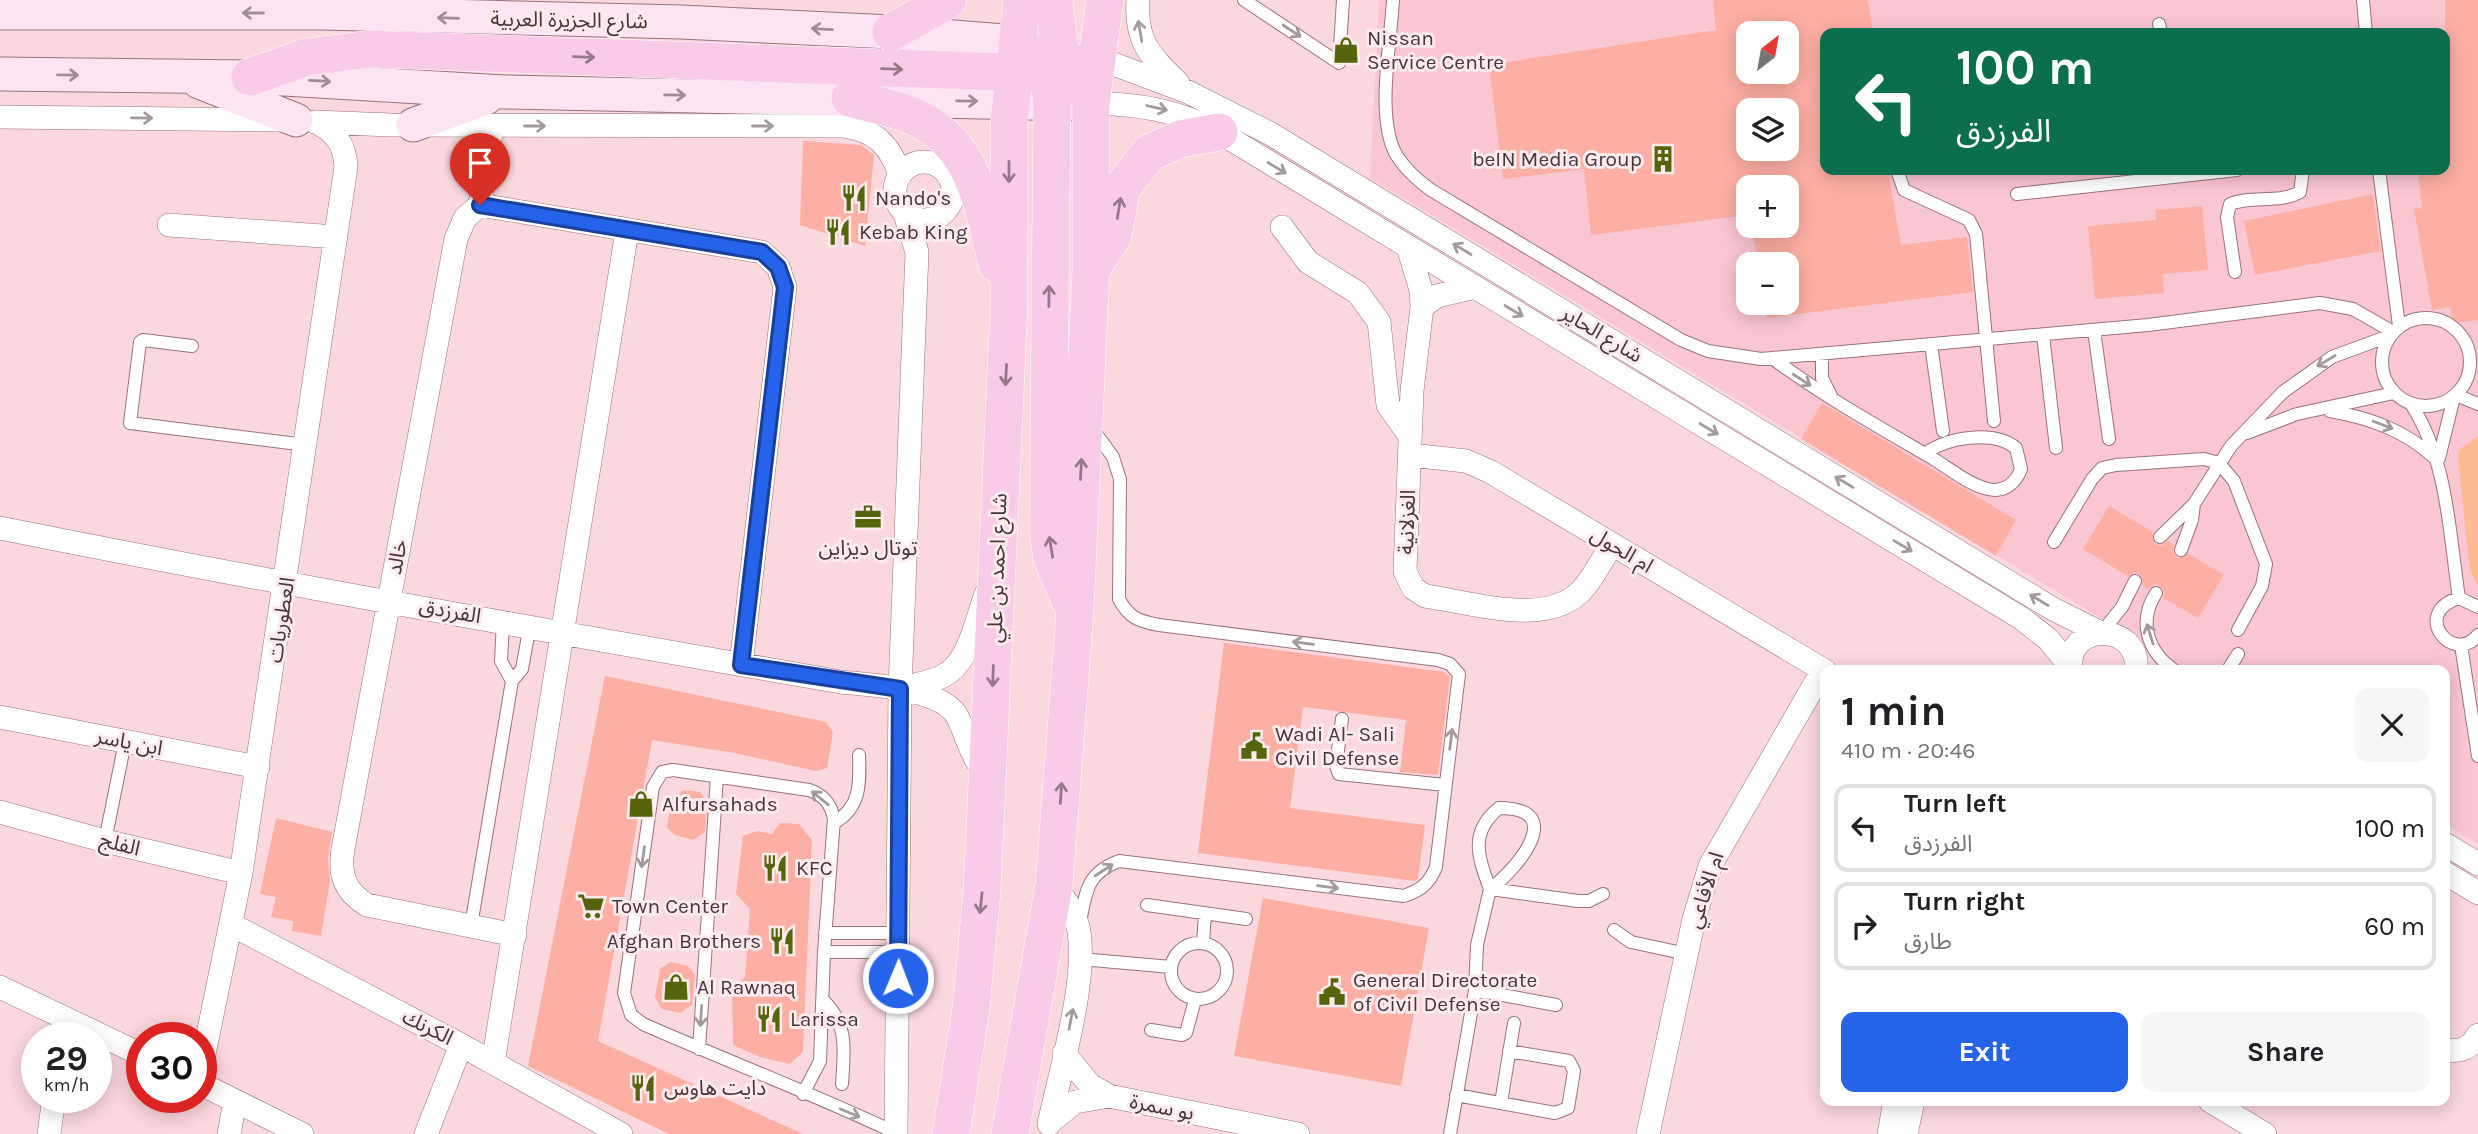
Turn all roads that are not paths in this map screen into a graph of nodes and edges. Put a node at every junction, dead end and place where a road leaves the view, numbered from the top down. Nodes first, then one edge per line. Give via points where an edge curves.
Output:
1 (368, 0) edge
2 (617, 0) edge
3 (948, 0) edge
4 (1021, 0) edge
5 (1054, 0) edge
6 (1105, 0) edge
7 (1138, 0) edge
8 (1244, 0) edge
9 (1343, 0) edge
10 (1393, 0) edge
11 (2363, 0) edge
12 (0, 13) edge
13 (322, 13) junction
14 (681, 22) junction
15 (2366, 28) edge
16 (891, 32) junction
17 (1045, 72) junction
18 (0, 74) edge
19 (250, 77) junction
20 (190, 78) junction
21 (504, 92) junction
22 (1188, 92) junction
23 (850, 98) junction
24 (1091, 103) junction
25 (0, 117) edge
26 (306, 121) junction
27 (402, 125) junction
28 (492, 126) junction
29 (1219, 132) junction
30 (346, 167) junction
31 (900, 175) junction
32 (1899, 175) edge
33 (2159, 175) edge
34 (2302, 175) edge
35 (2379, 175) edge
36 (2017, 194) dead end
37 (480, 205) junction
38 (904, 212) junction
39 (931, 219) junction
40 (169, 225) dead end
41 (1282, 227) dead end
42 (627, 231) junction
43 (336, 237) junction
44 (1408, 247) junction
45 (917, 252) junction
46 (1091, 269) junction
47 (2235, 272) dead end
48 (1475, 287) junction
49 (1009, 307) junction
50 (1422, 307) junction
51 (2094, 330) junction
52 (2394, 331) junction
53 (2043, 335) junction
54 (1988, 339) junction
55 (1931, 344) junction
56 (192, 345) dead end
57 (1822, 354) junction
58 (1772, 358) junction
59 (2474, 370) edge
60 (2394, 393) junction
61 (2455, 396) junction
62 (1833, 399) junction
63 (2411, 404) junction
64 (2478, 404) edge
65 (2317, 409) junction
66 (1084, 418) junction
67 (1994, 421) dead end
68 (1943, 431) dead end
69 (2244, 434) junction
70 (2109, 439) dead end
71 (306, 445) junction
72 (1410, 445) junction
73 (2056, 448) dead end
74 (1925, 454) junction
75 (2439, 462) junction
76 (2219, 463) junction
77 (2194, 504) junction
78 (0, 528) edge
79 (2160, 537) dead end
80 (2054, 542) dead end
81 (1612, 544) junction
82 (2181, 550) dead end
83 (996, 568) junction
84 (2135, 581) dead end
85 (286, 585) junction
86 (2156, 593) dead end
87 (2128, 597) junction
88 (2459, 598) junction
89 (389, 601) junction
90 (2478, 607) edge
91 (2147, 608) junction
92 (1074, 611) junction
93 (503, 620) junction
94 (530, 625) junction
95 (2238, 630) dead end
96 (564, 632) junction
97 (2101, 632) junction
98 (2478, 635) edge
99 (2461, 645) junction
100 (2238, 654) dead end
101 (741, 665) junction
102 (2068, 665) edge
103 (2070, 665) edge
104 (2139, 665) edge
105 (2170, 665) edge
106 (2231, 665) edge
107 (1820, 669) edge
108 (1820, 678) edge
109 (512, 681) junction
110 (900, 689) junction
111 (0, 717) edge
112 (1342, 719) dead end
113 (125, 742) junction
114 (859, 755) dead end
115 (2478, 757) edge
116 (258, 767) junction
117 (717, 776) junction
118 (988, 778) junction
119 (1446, 786) junction
120 (0, 812) edge
121 (834, 823) junction
122 (105, 841) junction
123 (2450, 847) edge
124 (2478, 864) edge
125 (241, 873) junction
126 (2450, 876) edge
127 (1054, 885) junction
128 (1490, 889) junction
129 (2478, 893) edge
130 (1603, 894) dead end
131 (1147, 905) dead end
132 (1205, 913) junction
133 (1246, 919) dead end
134 (232, 925) junction
135 (471, 926) junction
136 (1079, 930) junction
137 (1614, 930) dead end
138 (825, 933) junction
139 (515, 935) junction
140 (899, 942) junction
141 (1203, 943) junction
142 (824, 952) junction
143 (1687, 954) junction
144 (1081, 958) junction
145 (1171, 967) junction
146 (0, 987) edge
147 (1475, 990) junction
148 (823, 1000) junction
149 (1195, 1000) junction
150 (1556, 1005) dead end
151 (55, 1022) edge
152 (211, 1022) edge
153 (1514, 1023) dead end
154 (1150, 1030) dead end
155 (2478, 1035) edge
156 (461, 1045) junction
157 (699, 1049) junction
158 (1509, 1051) junction
159 (2450, 1051) edge
160 (1064, 1053) junction
161 (493, 1063) junction
162 (842, 1084) dead end
163 (217, 1092) edge
164 (803, 1094) junction
165 (1456, 1094) junction
166 (1109, 1096) junction
167 (235, 1101) junction
168 (1501, 1103) junction
169 (1894, 1106) edge
170 (1912, 1106) edge
171 (2218, 1106) edge
172 (52, 1113) edge
173 (600, 1128) edge
174 (1048, 1129) edge
175 (1248, 1129) edge
176 (49, 1134) edge
177 (229, 1134) edge
178 (302, 1134) edge
179 (426, 1134) edge
180 (621, 1134) edge
181 (896, 1134) edge
182 (951, 1134) edge
183 (1010, 1134) edge
184 (1298, 1134) edge
185 (1450, 1134) edge
186 (1648, 1134) edge
187 (1889, 1134) edge
188 (1906, 1134) edge
189 (2265, 1134) edge

1 - 13 main road
2 - 14 main road
3 - 16 main road
4 - 17 main road, شارع احمد بن علي
5 - 17 main road
6 - 17 main road, شارع احمد بن علي
22 -> 7 street via 1142,43
8 -> 9 lane via 1339,63
10 - 58 lane via 1388,131 1395,153 1410,174 1681,340 1735,357
11 - 15 lane
13 -> 12 main road, شارع الجزيرة العربية
14 -> 13 main road, شارع الجزيرة العربية
16 -> 14 main road, شارع الجزيرة العربية
16 - 17 main road, شارع الجزيرة العربية
19 -> 17 main road via 306,57 370,49
17 - 22 street, شارع الحاير
23 -> 17 main road
17 - 24 main road
17 -> 49 main road, شارع احمد بن علي
92 -> 17 main road via 1052,559 1048,532
18 -> 20 main road
19 - 20 main road
19 -> 21 main road
20 - 26 main road
21 -> 23 main road
21 - 27 main road
97 -> 22 street, شارع الحاير via 2041,602 1311,157
23 - 49 main road via 911,115 939,130 965,158
24 -> 29 street, شارع الحاير via 1153,106
24 - 46 main road
25 -> 26 street
26 - 27 street
26 - 30 street, العطوريات via 335,135
27 - 28 street
27 - 30 street, العطوريات via 368,135
28 -> 31 street via 844,126 860,128 886,145
28 - 37 street
29 -> 44 street, شارع الحاير
46 -> 29 main road via 1113,236 1122,188 1149,153 1180,139
30 - 43 street, العطوريات
31 - 38 street via 895,195
31 - 39 street via 911,164 928,162 950,177 951,202
32 - 54 lane via 1905,190 1969,220 1976,234
33 - 36 lane
34 - 47 lane via 2300,192 2291,197 2242,199 2230,204 2227,217
35 - 52 lane
37 - 42 street
37 - 89 street, خالد via 465,218 456,239
38 - 39 street
38 - 45 street
39 - 45 street
40 - 43 street
41 - 72 street via 1308,262 1358,293 1379,322 1388,405
42 - 96 street
42 - 101 street via 762,252 778,267 785,287
43 - 71 street, العطوريات
44 - 48 street, شارع الحاير
44 - 50 street, الغزلانية
45 - 110 street
46 - 66 main road
48 - 50 street via 1437,296
48 -> 102 street, شارع الحاير via 2021,618 2048,639
49 -> 83 main road, شارع احمد بن علي
50 - 72 street, الغزلانية
51 - 52 lane via 2320,303 2353,309
51 - 53 lane
51 - 70 lane
52 - 59 lane via 2415,319 2448,323 2461,334
52 - 60 lane via 2382,355 2383,375
52 -> 69 lane via 2332,357 2306,374
53 - 54 lane
53 - 73 lane
54 - 55 lane
54 - 67 lane
55 - 57 lane
55 - 68 lane
56 - 71 lane via 140,342 130,423
57 - 58 lane
57 - 62 lane via 1822,378
58 -> 62 lane
59 - 61 lane
60 - 63 lane
60 - 65 lane
61 - 63 lane via 2434,406
61 - 64 lane
61 - 75 lane
62 - 74 lane
63 - 75 lane
65 - 69 lane
65 -> 75 lane via 2385,425 2417,441
92 -> 66 main road
119 -> 66 lane via 1459,674 1450,664 1139,622 1127,614 1119,598 1120,480 1112,457
69 - 76 lane
71 - 85 street, العطوريات
72 - 81 street, ام الحول via 1479,466
72 - 81 street, الغزلانية via 1405,571 1413,588 1425,596 1531,612 1553,609 1578,594
74 - 74 lane via 1990,489 2009,486 2021,469 2016,448 1995,438 1947,443
75 - 88 lane
76 - 77 lane
76 - 80 lane via 2204,458 2102,468
76 - 95 lane via 2234,481 2266,564 2262,586
77 - 79 lane
77 - 82 lane
78 - 85 street, الفرزدق
81 - 107 street, ام الحول
83 - 110 street, الفرزدق via 954,668
83 -> 118 main road, شارع احمد بن علي
84 - 87 lane
85 - 89 street, الفرزدق
85 - 116 street, العطوريات
86 - 91 lane
87 - 91 lane
87 - 97 lane
88 - 90 lane
88 - 99 lane via 2439,610 2436,622 2440,634
89 - 93 street, الفرزدق
89 - 135 street, خالد via 341,876 352,896 367,905
105 -> 91 lane via 2152,645
127 -> 92 main road
93 - 94 street, الفرزدق
93 - 109 lane via 501,661
94 - 96 street, الفرزدق
94 - 109 lane via 524,662
96 - 101 street, الفرزدق
96 - 139 street
97 - 103 street via 2081,640
97 - 104 street, شارع الحاير via 2119,636
98 - 99 lane
99 - 115 lane
100 - 106 lane
101 - 110 street, الفرزدق
108 - 143 street, ام الأفاعي via 1721,841 1700,892
109 - 135 lane
110 - 118 street, الفرزدق via 939,701 954,712 967,747
110 - 140 street
111 - 113 street, ابن ياسر
112 - 119 lane via 1339,774
113 - 116 street, ابن ياسر
113 - 122 lane
114 - 121 lane via 855,802
116 - 125 street, العطوريات
121 -> 117 lane via 827,802 816,792
117 -> 157 lane
117 -> 157 lane via 667,770 654,780 624,993 636,1020
118 -> 182 main road, شارع احمد بن علي via 972,996
136 -> 119 lane via 1092,879 1102,868 1119,862 1404,896 1420,891 1436,867
120 - 122 street, الفلج
121 - 138 lane
122 - 125 street, الفلج
123 - 124 street
125 - 134 street, العطوريات
126 - 129 street
127 - 136 street via 1067,901
127 - 183 main road
128 - 128 lane via 1508,876 1531,847 1530,819 1517,808 1499,808 1480,830 1481,866
128 - 130 lane via 1578,901
128 - 147 lane via 1477,945
131 - 132 lane
132 - 133 lane
132 - 141 lane
134 - 152 street, العطوريات
134 - 156 street, الكرنك
135 - 139 street, خالد
136 - 144 street
137 - 143 lane via 1631,942
138 - 140 lane
138 - 142 lane
139 - 161 street
140 - 142 lane
140 - 181 street
141 - 145 lane via 1182,949
141 - 149 lane via 1222,955 1227,976 1216,994
142 - 148 lane
143 - 186 street, ام الأفاعي
144 - 145 lane
160 -> 144 street
145 - 149 lane via 1176,988
146 - 151 street
147 - 150 lane
147 - 165 lane
148 - 162 lane via 844,1031
148 - 164 lane via 820,1061
149 - 154 lane via 1182,1035
153 - 158 lane
155 - 159 street via 2472,1045
156 - 161 street, الكرنك
156 - 179 street
157 - 164 lane
158 - 168 lane
158 - 168 lane via 1569,1062 1574,1071 1571,1102 1555,1113
160 - 166 street, بو سمرة via 1090,1085
160 - 174 street
161 - 173 street, الكرنك
163 - 167 street
164 -> 181 lane
165 - 168 lane
165 - 185 lane
166 - 174 street, بو سمرة via 1075,1101
166 - 175 street, بو سمرة
167 - 177 street
167 - 178 street
169 - 187 street
170 - 188 street
171 - 189 street
172 - 176 street
173 - 180 street, الكرنك
175 - 184 street, بو سمرة

